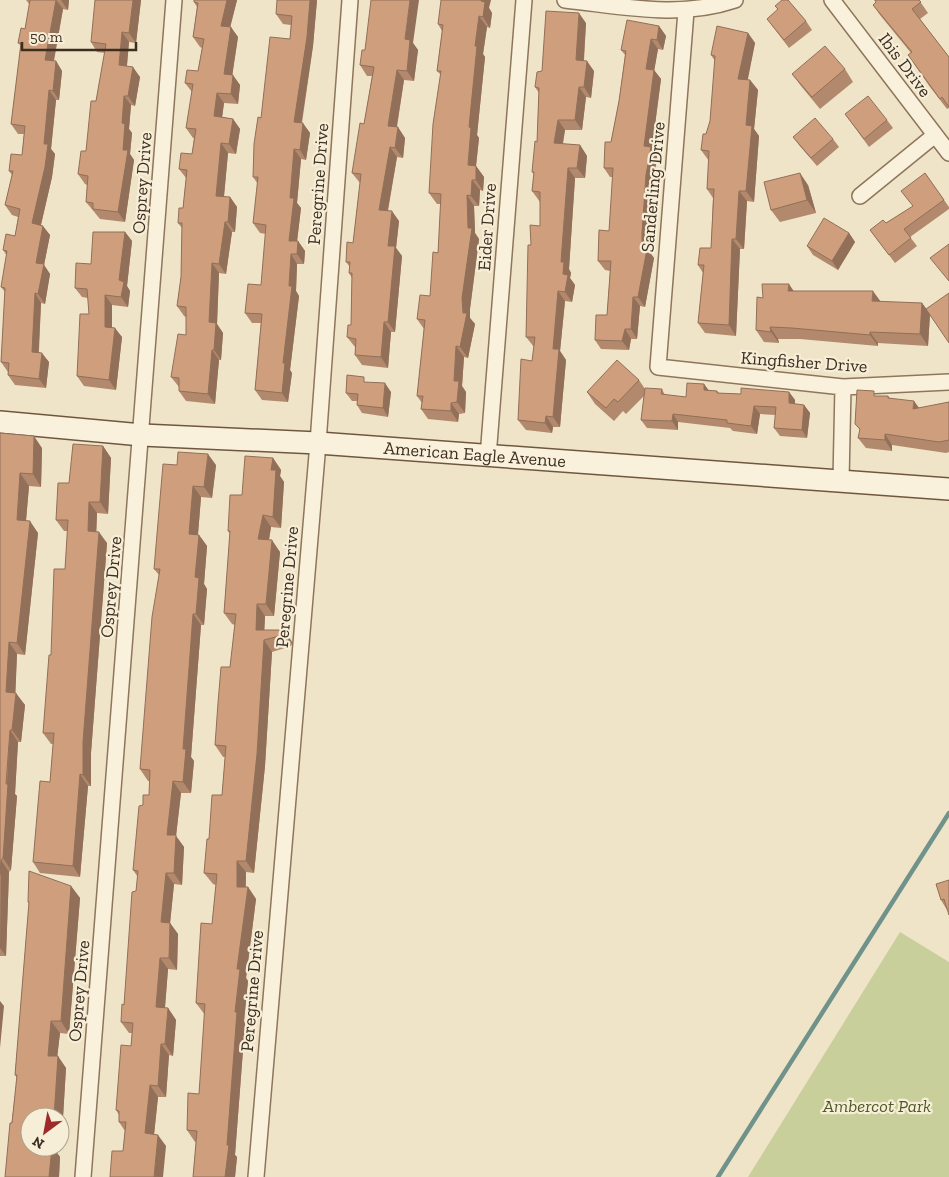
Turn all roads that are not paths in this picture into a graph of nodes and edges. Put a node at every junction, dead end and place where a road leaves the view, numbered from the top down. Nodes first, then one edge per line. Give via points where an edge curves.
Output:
1 (174, 0) edge
2 (350, 0) edge
3 (524, 0) edge
4 (565, 0) edge
5 (735, 0) edge
6 (832, 0) edge
7 (686, 11) junction
8 (935, 135) junction
9 (949, 153) edge
10 (860, 196) dead end
11 (658, 367) joint
12 (949, 382) edge
13 (843, 387) junction
14 (0, 422) edge
15 (142, 435) junction
16 (318, 443) junction
17 (488, 457) junction
18 (841, 480) junction
19 (949, 488) edge
20 (83, 1177) edge
21 (256, 1177) edge

1 - 15 street, Osprey Drive
2 - 16 street, Peregrine Drive
3 - 17 street, Eider Drive
4 - 7 street
5 - 7 street
6 - 8 street, Ibis Drive
7 - 11 street, Sanderling Drive
8 - 9 street, Ibis Drive
8 - 10 street
11 - 13 street, Kingfisher Drive
12 - 13 street, Kingfisher Drive
13 - 18 street
14 - 15 street, American Eagle Avenue
15 - 16 street, American Eagle Avenue
15 - 20 street, Osprey Drive
16 - 17 street, American Eagle Avenue
16 - 21 street, Peregrine Drive
17 - 18 street, American Eagle Avenue
18 - 19 street, American Eagle Avenue

